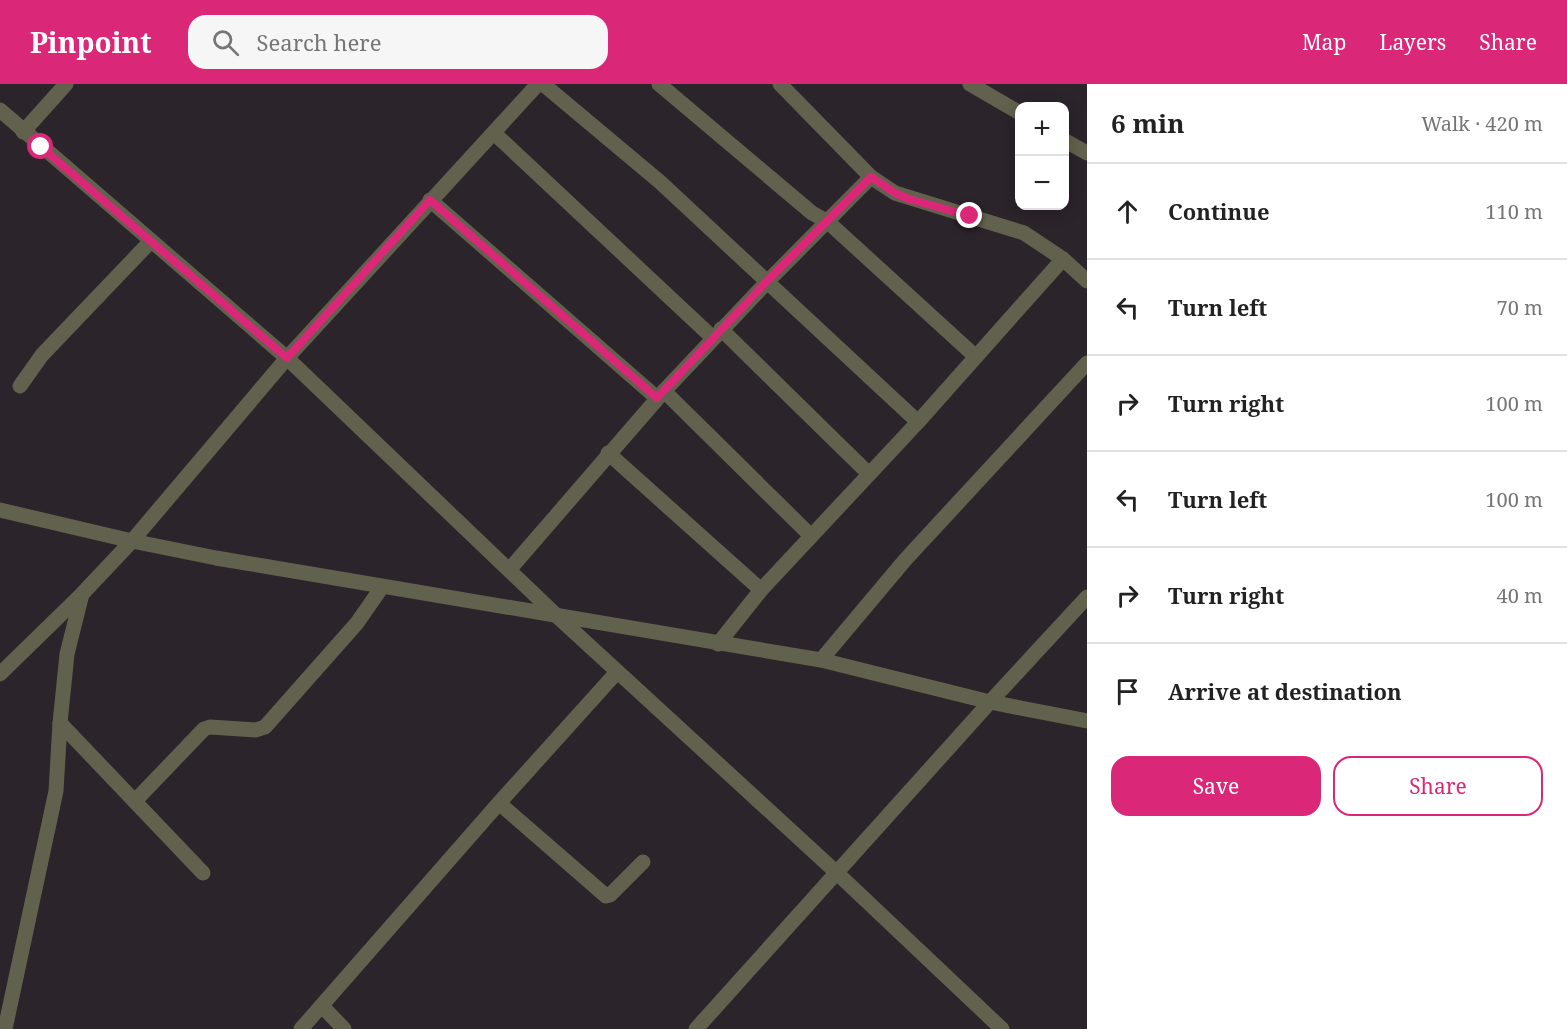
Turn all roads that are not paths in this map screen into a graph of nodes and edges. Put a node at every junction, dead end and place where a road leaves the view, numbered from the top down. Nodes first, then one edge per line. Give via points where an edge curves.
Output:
1 (66, 84) edge
2 (538, 84) edge
3 (543, 84) edge
4 (659, 84) edge
5 (780, 84) edge
6 (970, 84) edge
7 (0, 110) edge
8 (1015, 110) edge
9 (23, 132) junction
10 (494, 133) junction
11 (871, 177) junction
12 (430, 200) junction
13 (828, 222) junction
14 (150, 242) junction
15 (1063, 259) junction
16 (768, 280) junction
17 (1087, 281) edge
18 (717, 333) junction
19 (976, 357) junction
20 (287, 358) junction
21 (1087, 363) edge
22 (20, 386) dead end
23 (660, 394) junction
24 (918, 422) junction
25 (608, 453) junction
26 (869, 474) junction
27 (0, 510) edge
28 (812, 536) junction
29 (132, 541) junction
30 (509, 570) junction
31 (382, 587) junction
32 (761, 590) junction
33 (82, 594) junction
34 (1087, 597) edge
35 (558, 617) junction
36 (718, 644) junction
37 (821, 660) junction
38 (617, 672) junction
39 (0, 674) edge
40 (990, 702) junction
41 (1087, 721) edge
42 (60, 723) junction
43 (135, 801) junction
44 (499, 803) junction
45 (643, 862) dead end
46 (203, 873) dead end
47 (837, 873) junction
48 (322, 1006) junction
49 (995, 1027) edge
50 (5, 1029) edge
51 (301, 1029) edge
52 (344, 1029) edge
53 (696, 1029) edge

1 - 9 street
2 - 10 street
3 - 16 street
4 - 13 street via 812,213
5 - 11 street
6 - 8 street
7 - 9 street
9 - 14 street
10 - 12 street
10 - 18 street
11 - 13 street
11 - 15 street via 909,199 1024,233
12 - 20 street
12 - 23 street
13 - 16 street
13 - 19 street
14 - 20 street
14 - 22 street via 42,355
15 - 17 street
15 - 19 street
16 - 18 street
16 - 24 street
18 - 23 street
18 - 26 street
19 - 24 street
20 - 29 street
20 - 30 street
21 - 37 street via 905,560
23 - 25 street
23 - 28 street
24 - 26 street
25 - 30 street
25 - 32 street
26 - 28 street
27 - 29 street
28 - 32 street
29 - 31 street
29 - 33 street
30 - 35 street
31 - 35 street
31 - 43 street via 357,623 265,727 204,729
32 - 36 street
33 - 39 street
33 - 42 street via 67,654
34 - 40 street
35 - 36 street
35 - 38 street
36 - 37 street
37 - 40 street
38 - 44 street
38 - 47 street
40 - 41 street
40 - 47 street
42 - 43 street
42 - 50 street via 57,791
43 - 46 street
44 - 45 street via 606,896
44 - 48 street
47 - 49 street
47 - 53 street
48 - 51 street
48 - 52 street

